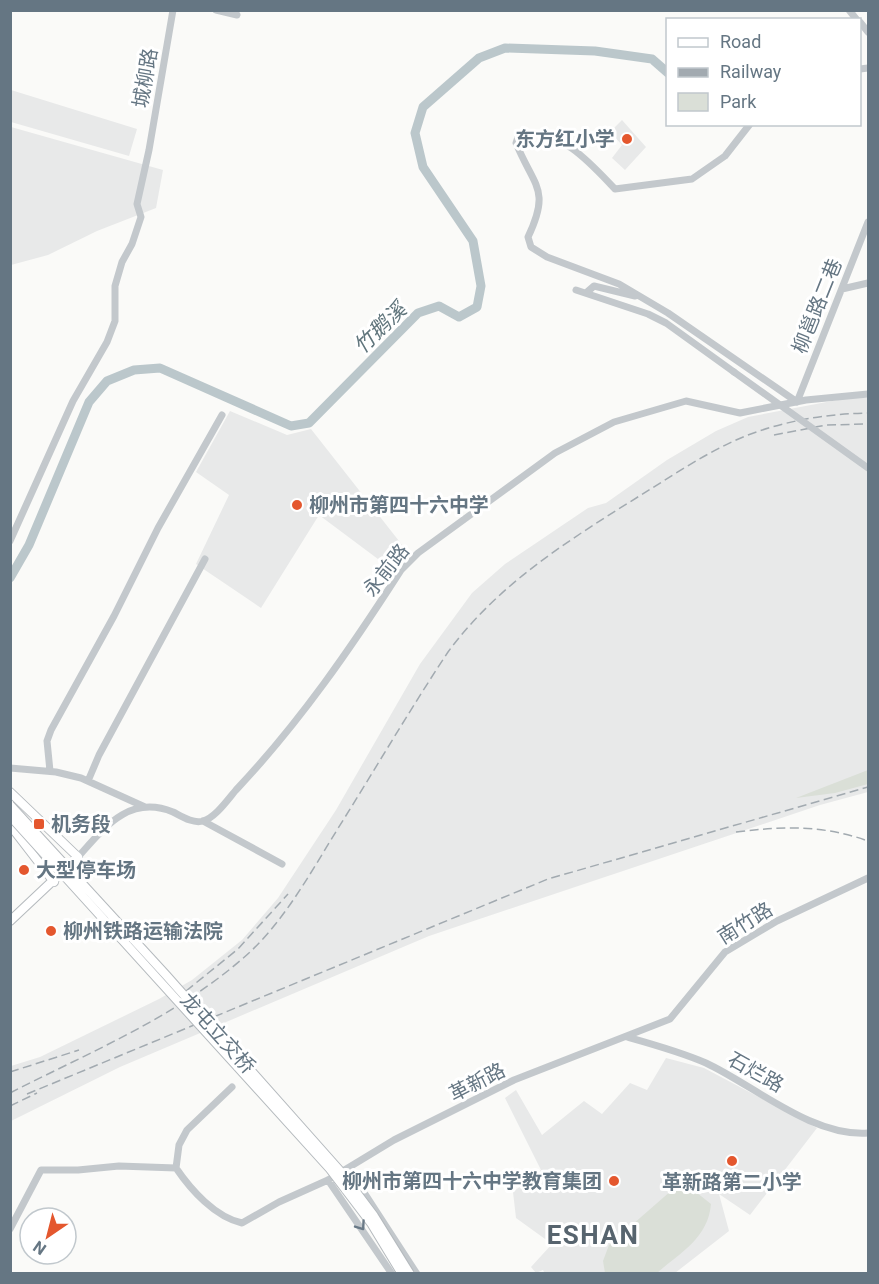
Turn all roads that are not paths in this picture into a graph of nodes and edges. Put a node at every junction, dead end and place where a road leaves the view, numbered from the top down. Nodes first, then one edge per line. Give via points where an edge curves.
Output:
1 (173, 10) edge
2 (216, 10) edge
3 (237, 15) dead end
4 (748, 126) edge
5 (868, 222) edge
6 (868, 283) edge
7 (842, 289) junction
8 (576, 290) dead end
9 (586, 293) junction
10 (644, 298) junction
11 (868, 394) edge
12 (797, 402) junction
13 (222, 415) dead end
14 (868, 468) edge
15 (10, 541) edge
16 (205, 559) dead end
17 (10, 768) edge
18 (50, 771) junction
19 (88, 781) junction
20 (10, 792) edge
21 (10, 806) edge
22 (145, 807) junction
23 (10, 816) edge
24 (203, 821) junction
25 (10, 825) edge
26 (78, 857) junction
27 (282, 864) dead end
28 (868, 878) edge
29 (54, 882) junction
30 (10, 921) edge
31 (627, 1037) junction
32 (232, 1087) dead end
33 (868, 1133) edge
34 (176, 1168) junction
35 (348, 1168) junction
36 (328, 1180) junction
37 (10, 1229) edge
38 (392, 1274) edge
39 (402, 1274) edge
40 (410, 1274) edge
41 (417, 1274) edge

1 - 15 street, 城柳路 via 137,204 141,217 115,286 115,321 73,401
2 - 3 street
4 - 10 street via 725,156 692,179 615,189 585,156 554,139 534,132 518,137 516,143 540,197 539,213 528,237 531,247
5 - 7 street, 柳邕路二巷
6 - 7 street
7 - 12 street, 柳邕路二巷
8 - 9 street
9 - 10 street via 594,286
9 - 14 street, bridge via 666,323
10 - 12 street
11 - 12 street, 永前路
12 - 24 street, 永前路 via 740,413 686,401 614,422 555,453 426,547 401,570 313,700 272,752
13 - 18 street via 51,730 47,741
16 - 19 street
17 - 18 street
18 - 19 street
19 - 22 street
20 - 26 main road
21 - 40 main road, 龙屯立交桥, bridge via 341,1172
22 - 24 street
22 - 26 street via 128,810 115,819
23 - 39 main road, 龙屯立交桥, bridge via 330,1169 371,1223
24 - 27 street
25 - 29 main road
26 - 29 main road
28 - 31 street, 南竹路 via 787,916 725,952 670,1019
29 - 30 main road
31 - 33 street, 石烂路 via 705,1063 815,1123 852,1135
31 - 35 street, 革新路 via 514,1080 394,1140
32 - 34 street via 187,1130 179,1145
34 - 36 street, 革新路 via 191,1190 225,1217 242,1223
34 - 37 street via 41,1170
35 - 36 street, 革新路
35 - 41 street
36 -> 38 street

